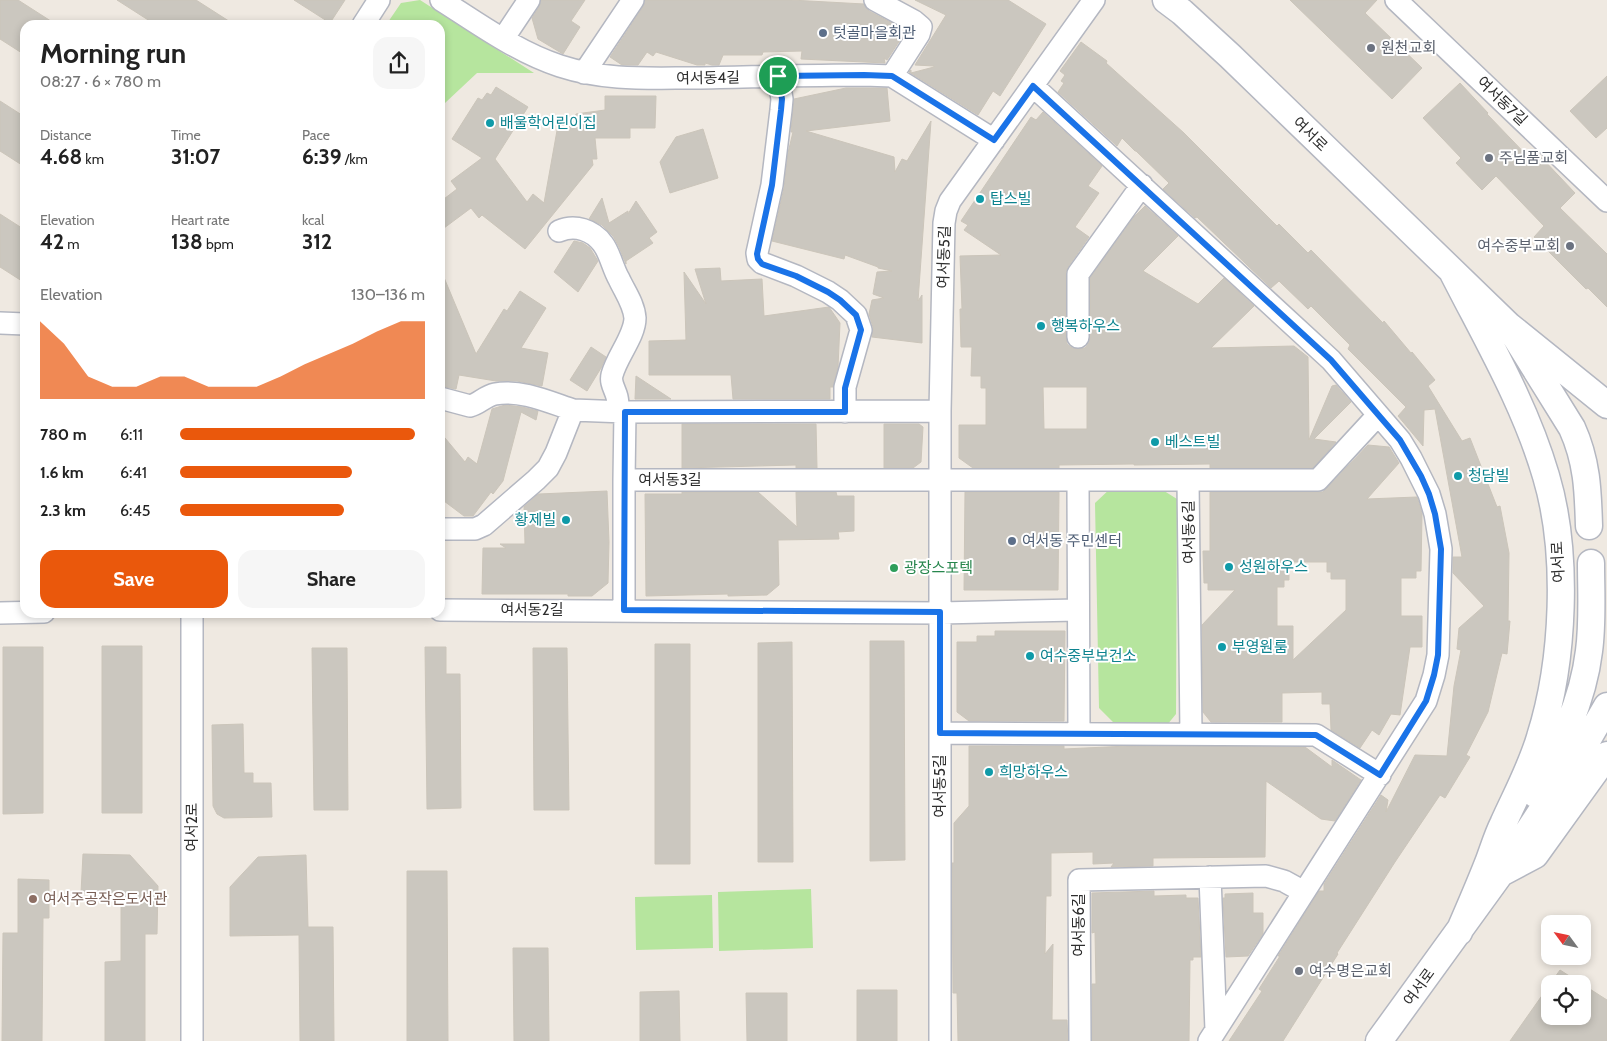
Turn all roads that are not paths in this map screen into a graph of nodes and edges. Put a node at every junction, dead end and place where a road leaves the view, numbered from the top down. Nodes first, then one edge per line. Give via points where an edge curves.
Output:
1 (379, 0) edge
2 (441, 0) edge
3 (529, 0) edge
4 (633, 0) edge
5 (875, 0) edge
6 (1094, 0) edge
7 (1166, 0) edge
8 (1396, 0) edge
9 (366, 20) edge
10 (502, 39) junction
11 (584, 73) junction
12 (778, 76) junction
13 (892, 76) junction
14 (1033, 86) junction
15 (994, 140) junction
16 (1142, 185) junction
17 (1607, 202) edge
18 (559, 231) dead end
19 (1452, 271) junction
20 (0, 323) edge
21 (20, 324) edge
22 (1508, 325) junction
23 (1078, 337) dead end
24 (445, 399) edge
25 (1607, 405) edge
26 (573, 410) junction
27 (940, 411) junction
28 (622, 412) junction
29 (845, 412) junction
30 (1378, 415) junction
31 (624, 480) junction
32 (1188, 480) junction
33 (940, 481) junction
34 (1078, 481) junction
35 (1607, 492) edge
36 (1589, 526) junction
37 (445, 529) edge
38 (1591, 563) junction
39 (1607, 590) edge
40 (445, 610) edge
41 (624, 610) junction
42 (1078, 610) junction
43 (940, 612) junction
44 (0, 613) edge
45 (20, 613) edge
46 (192, 618) edge
47 (1607, 706) edge
48 (940, 733) junction
49 (1079, 734) junction
50 (1191, 734) junction
51 (1607, 754) edge
52 (1380, 775) junction
53 (1494, 868) junction
54 (1210, 877) junction
55 (1304, 892) junction
56 (1213, 1036) edge
57 (192, 1041) edge
58 (940, 1041) edge
59 (1080, 1041) edge
60 (1380, 1041) edge

1 - 9 street
2 - 10 street, 여서동4길
3 - 10 street
4 - 11 street
5 - 13 street via 920,27 919,34
6 - 14 street, 여서동5길
7 - 19 street, 여서로 via 1230,56
8 - 17 street, 여서동7길
10 - 11 street, 여서동4길 via 539,58
11 - 12 street, 여서동4길 via 612,78
12 - 13 street, 여서동4길
12 - 29 street via 781,110 772,185 757,254 762,264 828,292 856,315 861,330 845,388
13 - 15 street
14 - 15 street, 여서동5길
14 - 16 street
15 - 27 street, 여서동5길 via 946,212
16 - 23 street via 1078,274
16 - 30 street via 1331,360
18 - 28 street, 여서동3길 via 582,229 603,244 632,304 633,330 611,381
19 - 22 street, 여서로
19 - 53 street, 여서로 via 1522,408 1546,476 1556,518 1559,631 1547,715 1532,760 1502,825
20 - 21 street
22 - 25 street, 여서로
22 - 36 street, 여서로 via 1579,443 1588,480
24 - 26 street via 470,406 495,394 512,393
26 - 28 street
26 - 37 street via 553,461 536,480 475,529
27 - 29 street
27 - 33 street, 여서동5길
28 - 29 street
28 - 31 street, 여서동3길
30 - 32 street, 여서동6길 via 1318,480
30 - 52 street via 1400,440 1421,476 1435,514 1441,549 1439,645 1434,675 1426,701
31 - 33 street, 여서동3길
31 - 41 street
32 - 34 street, 여서동6길
32 - 50 street, 여서동6길
33 - 34 street, 여서동6길
33 - 43 street, 여서동5길
34 - 42 street
35 - 36 street via 1595,508
36 - 38 street, 여서로 via 1587,544
38 - 39 street
38 - 53 street, 여서로 via 1589,651 1576,704 1564,736
40 - 41 street, 여서동2길
41 - 43 street, 여서동2길
42 - 43 street
42 - 49 street
43 - 48 street, 여서동5길
44 - 45 street
46 - 57 street, 여서2로
47 - 53 street, 여서로 via 1581,751
48 - 49 street
48 - 58 street, 여서동5길
49 - 50 street
50 - 52 street via 1316,735
51 - 53 street via 1535,855
52 - 55 street
53 - 60 street, 여서로 via 1459,932
54 - 55 street, 여서동6길 via 1266,876
54 - 56 street
54 - 59 street, 여서동6길 via 1079,880
55 - 56 street

